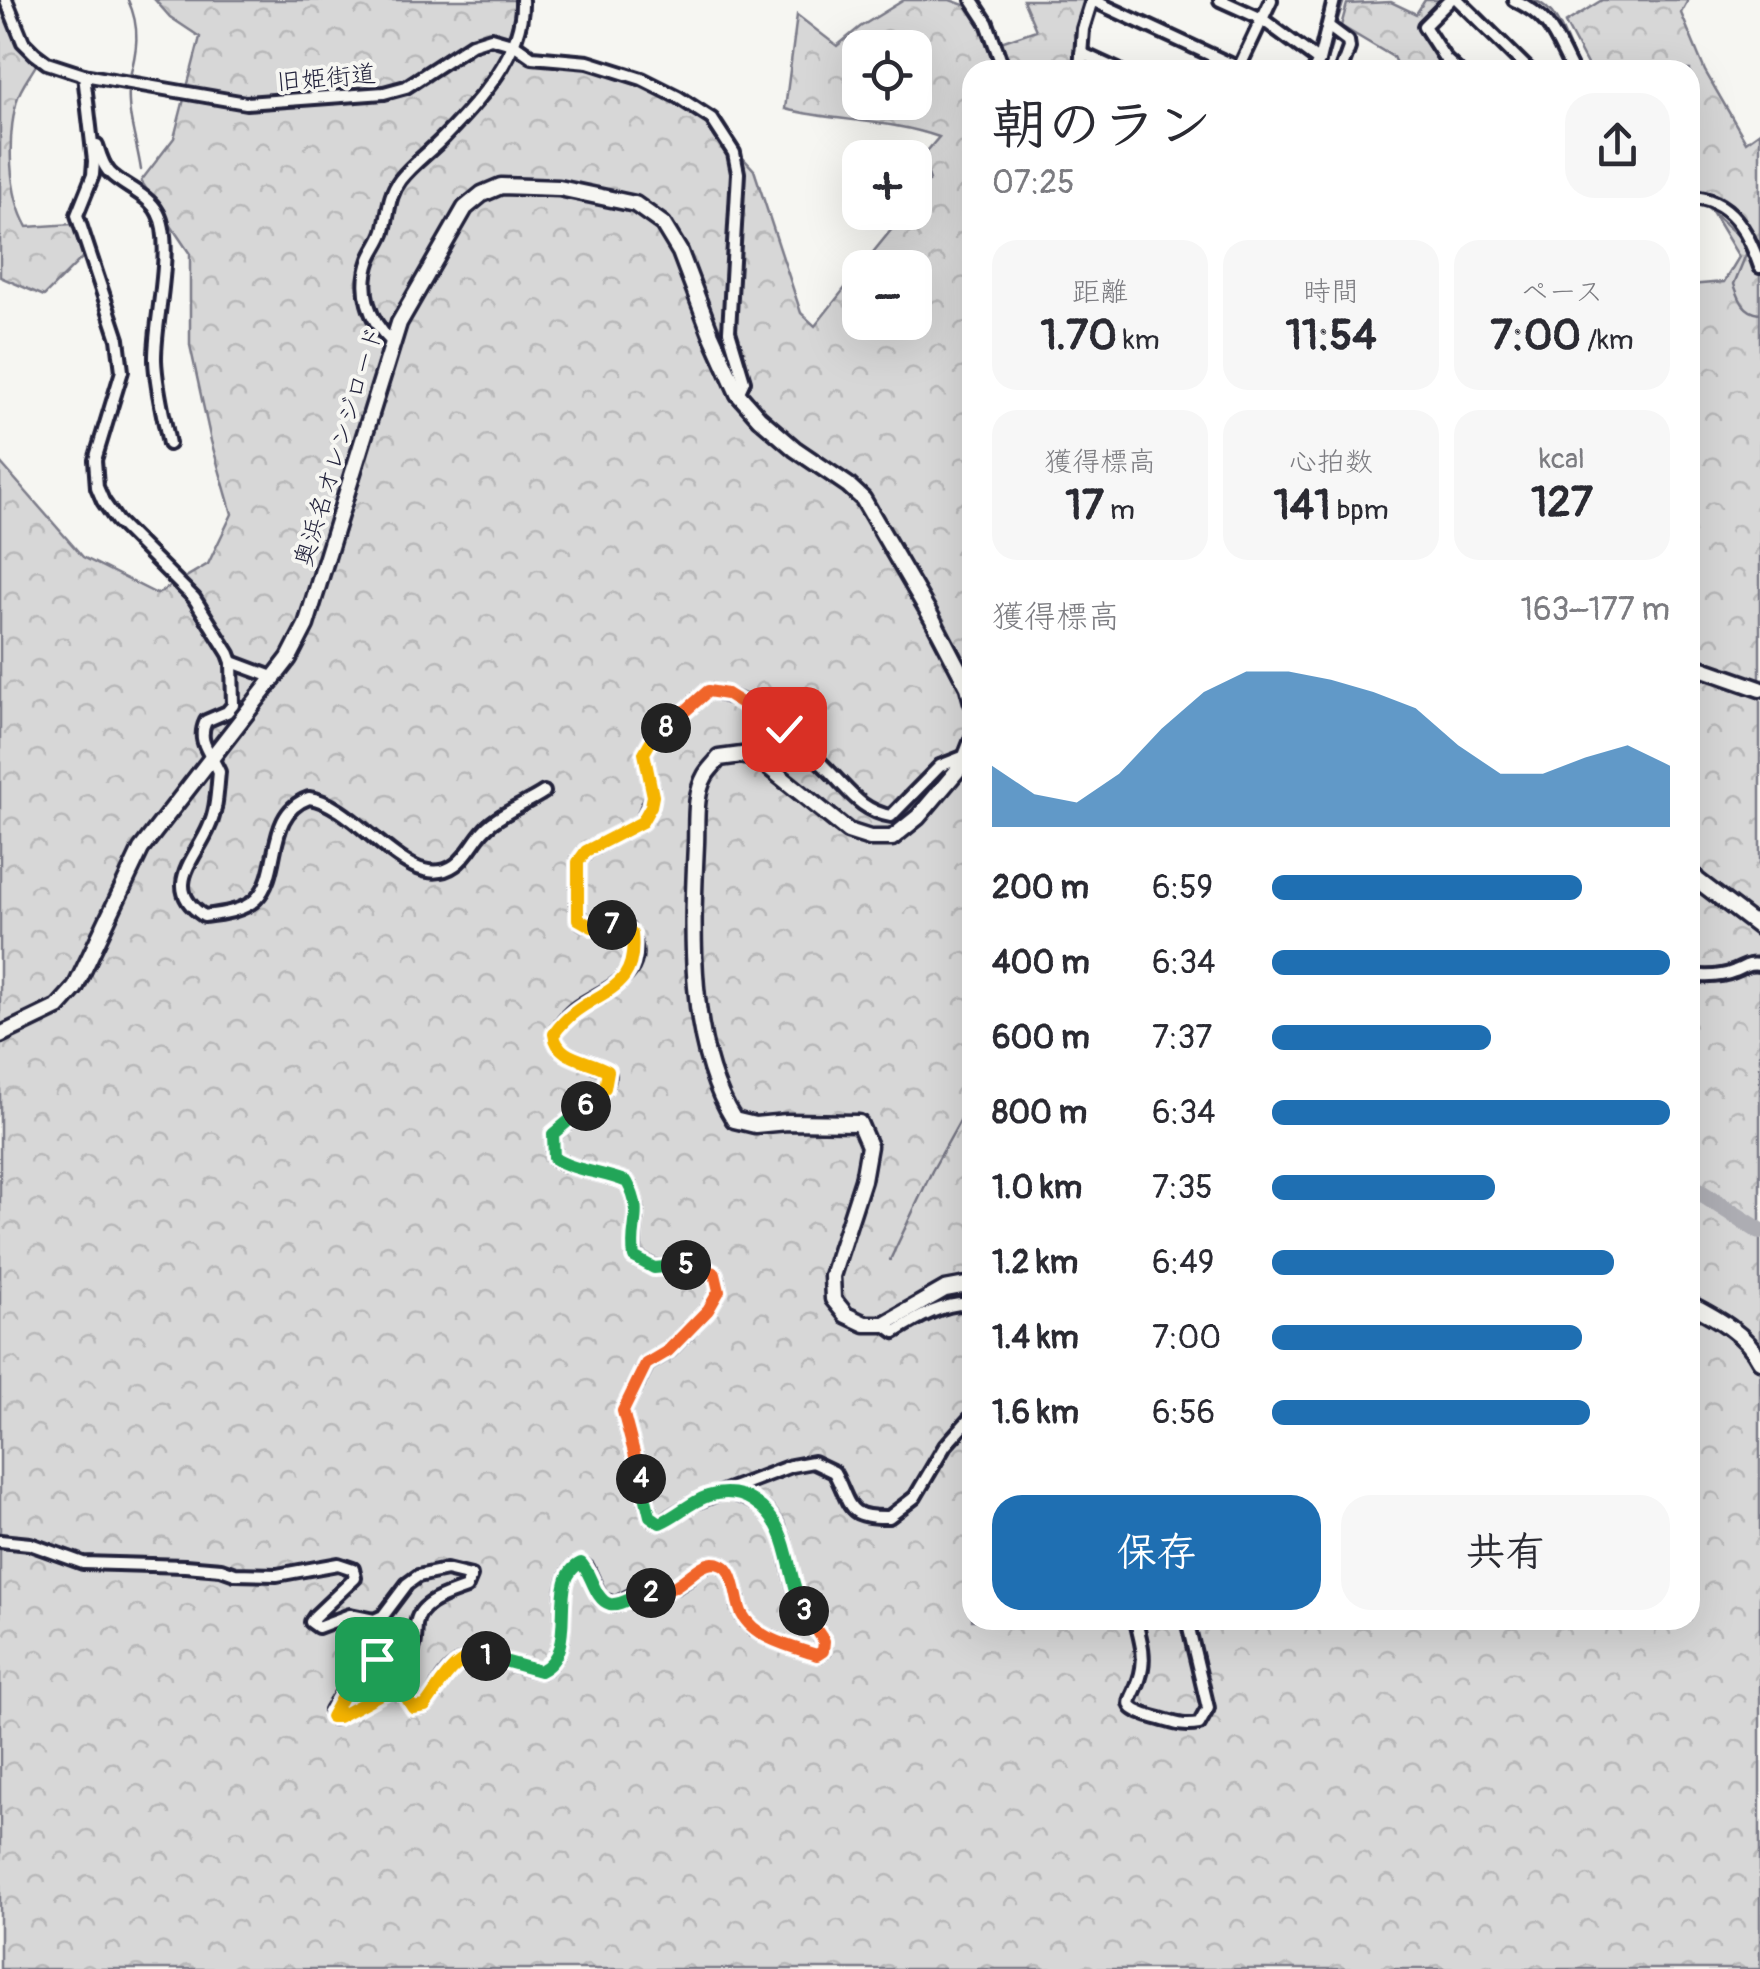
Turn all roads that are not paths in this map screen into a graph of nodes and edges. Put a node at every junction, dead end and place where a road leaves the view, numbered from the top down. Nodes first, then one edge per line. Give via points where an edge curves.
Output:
1 (6, 0) edge
2 (522, 0) edge
3 (972, 0) edge
4 (1092, 0) edge
5 (1220, 0) edge
6 (1270, 0) edge
7 (1334, 0) edge
8 (1450, 0) edge
9 (1458, 0) edge
10 (1514, 0) edge
11 (1262, 19) junction
12 (1328, 26) junction
13 (515, 45) junction
14 (1081, 53) junction
15 (1000, 60) edge
16 (1081, 60) edge
17 (1096, 60) edge
18 (1220, 60) edge
19 (1243, 60) edge
20 (1311, 60) edge
21 (1318, 60) edge
22 (1345, 60) edge
23 (1446, 60) edge
24 (1518, 60) edge
25 (1567, 60) edge
26 (84, 76) junction
27 (91, 130) junction
28 (1700, 197) edge
29 (1760, 267) edge
30 (392, 342) junction
31 (738, 394) junction
32 (169, 444) dead end
33 (232, 662) junction
34 (1700, 668) edge
35 (962, 676) edge
36 (275, 678) junction
37 (1760, 689) edge
38 (962, 753) edge
39 (213, 757) junction
40 (962, 760) edge
41 (544, 792) dead end
42 (1700, 883) edge
43 (1760, 928) edge
44 (1760, 964) edge
45 (1700, 976) edge
46 (0, 1036) edge
47 (962, 1286) edge
48 (962, 1303) edge
49 (1700, 1310) edge
50 (884, 1324) junction
51 (1760, 1361) edge
52 (962, 1427) edge
53 (727, 1492) junction
54 (0, 1541) edge
55 (1139, 1630) edge
56 (1189, 1630) edge

1 - 26 street, 旧姫街道 via 24,42 47,62
2 - 13 street
3 - 15 street
4 - 14 street
4 - 18 street
5 - 11 street
6 - 11 street
7 - 12 street
8 - 23 street via 1424,26
9 - 24 street
10 - 25 street via 1546,19
11 - 19 street
11 - 20 street
12 - 21 street
12 - 22 street via 1348,41
13 - 26 street, 旧姫街道 via 491,38 472,44 406,87 384,93 246,104
13 - 30 street via 465,113 392,193 363,286
13 - 31 street, 旧姫街道 via 532,57 588,62 642,78 712,119 734,152 728,331 744,381
14 - 16 street
14 - 17 street
26 - 27 street
27 - 32 street via 109,173 151,204 162,228 155,362
27 - 33 street via 93,175 77,214 122,371 95,460 97,487 118,522 194,598
28 - 29 street via 1738,220
30 - 31 street, 奥浜名オレンジロード via 464,208 501,186 559,188 635,204 663,224
30 - 36 street, 奥浜名オレンジロード via 306,625
31 - 35 street, 奥浜名オレンジロード via 794,449 863,499
33 - 36 street
33 - 39 street via 232,704 203,728 204,747
34 - 37 street
36 - 39 street, 奥浜名オレンジロード
38 - 53 street via 940,766 891,816 870,812 784,729 727,694 708,691 644,753 653,796 642,822 586,851 578,862 578,919 592,927 619,924 628,929 634,950 622,982 579,1006 554,1034 562,1052 609,1075 605,1088 553,1134 554,1158 627,1182 638,1210 634,1257 654,1268 701,1266 719,1280 708,1310 646,1364 623,1411 650,1516 660,1523
39 - 41 street via 220,772 215,809 183,877 185,898 204,916 248,905 260,895 280,827 309,798 348,813 413,869 435,873 456,865 496,820
39 - 46 street, 奥浜名オレンジロード via 141,849 75,988 58,1007
40 - 50 street via 918,817 892,838 848,831 761,761 742,755 720,758 704,776 698,797 695,983 721,1100 734,1120 755,1126 859,1123 869,1146 832,1276 833,1299 846,1315
42 - 43 street
44 - 45 street
47 - 50 street
48 - 50 street via 895,1332
49 - 51 street via 1755,1350
52 - 53 street via 915,1498 889,1517 858,1515 834,1472 813,1462
53 - 54 street via 769,1512 779,1526 798,1600 824,1641 817,1655 753,1628 719,1563 708,1563 680,1585 616,1604 601,1598 581,1563 567,1578 560,1651 552,1666 540,1671 476,1655 447,1673 425,1706 413,1708 392,1688 333,1718 360,1664 410,1657 422,1610 466,1588 471,1576 446,1570 418,1576 383,1616 350,1615 318,1627 310,1622 355,1578 353,1568 235,1574 83,1562
55 - 56 street via 1143,1666 1130,1698 1133,1711 1187,1726 1202,1722 1208,1708

